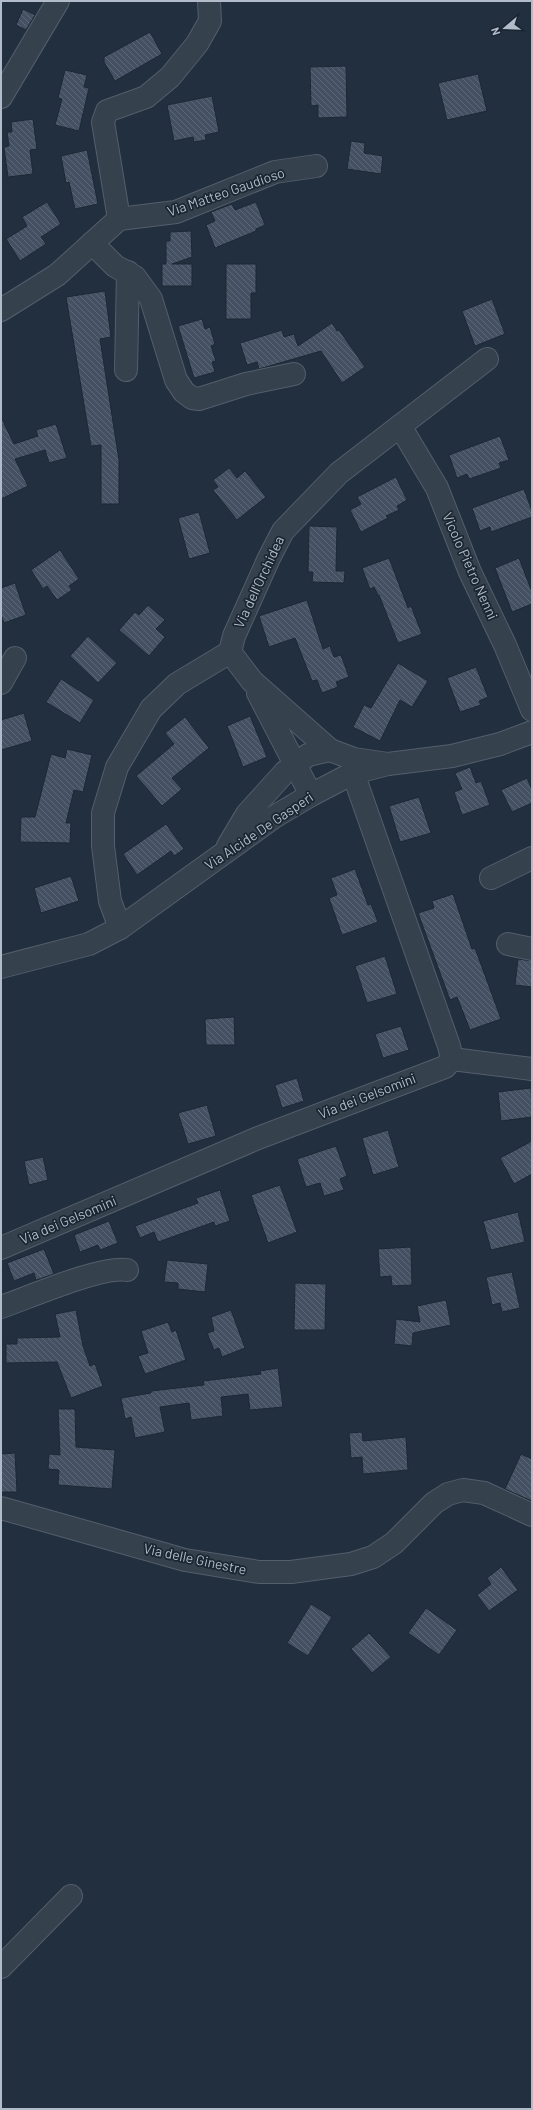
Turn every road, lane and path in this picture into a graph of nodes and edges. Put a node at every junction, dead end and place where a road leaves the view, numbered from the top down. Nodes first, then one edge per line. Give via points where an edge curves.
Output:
1 (58, 1) edge
2 (209, 1) edge
3 (1, 97) edge
4 (316, 166) dead end
5 (118, 219) junction
6 (92, 243) junction
7 (128, 272) junction
8 (1, 310) edge
9 (487, 359) dead end
10 (126, 370) dead end
11 (294, 374) dead end
12 (400, 426) junction
13 (230, 652) junction
14 (15, 658) dead end
15 (252, 681) junction
16 (1, 683) edge
17 (532, 710) edge
18 (532, 732) edge
19 (330, 750) junction
20 (295, 764) junction
21 (388, 764) junction
22 (353, 773) junction
23 (311, 795) junction
24 (224, 852) junction
25 (532, 858) edge
26 (491, 878) dead end
27 (120, 928) junction
28 (508, 944) dead end
29 (532, 949) edge
30 (1, 968) edge
31 (452, 1059) junction
32 (532, 1069) edge
33 (1, 1248) edge
34 (127, 1270) dead end
35 (1, 1307) edge
36 (1, 1508) edge
37 (532, 1515) edge
38 (71, 1896) dead end
39 (1, 1967) edge

1 - 3 street
2 - 5 street via 210,21 197,44 170,77 146,97 107,111 103,122
4 - 5 street, Via Matteo Gaudioso via 275,172 176,212
5 - 6 street
6 - 7 street via 116,266
6 - 8 street via 57,275
7 - 10 street
7 - 11 street via 135,277 150,298 176,380 192,398 199,399 246,384
9 - 12 street, Via dell'Orchidea
12 - 13 street, Via dell'Orchidea via 339,473 283,531 234,636
12 - 17 street, Vicolo Pietro Nenni via 437,488 470,572 505,645
13 - 15 street
13 - 27 street via 176,684 150,709 117,767 103,813 103,846 110,901
14 - 16 street
15 - 19 street
15 - 20 street
18 - 21 street, Via Alcide De Gasperi via 500,744 452,756
19 - 20 street via 308,755
19 - 21 street via 354,759
20 - 23 street
20 - 24 street via 247,814
21 - 22 street, Via Alcide De Gasperi
22 - 23 street, Via Alcide De Gasperi
22 - 31 street
23 - 24 street, Via Alcide De Gasperi
24 - 27 street, Via Alcide De Gasperi
25 - 26 street
27 - 30 street, Via Alcide De Gasperi via 89,944
28 - 29 street
31 - 32 street
31 - 33 street, Via dei Gelsomini via 444,1067 258,1138
34 - 35 street via 116,1269 97,1274
36 - 37 street, Via delle Ginestre via 185,1560 259,1572 291,1572 351,1564 373,1557 394,1543 434,1503 448,1494 463,1490 484,1493
38 - 39 street

